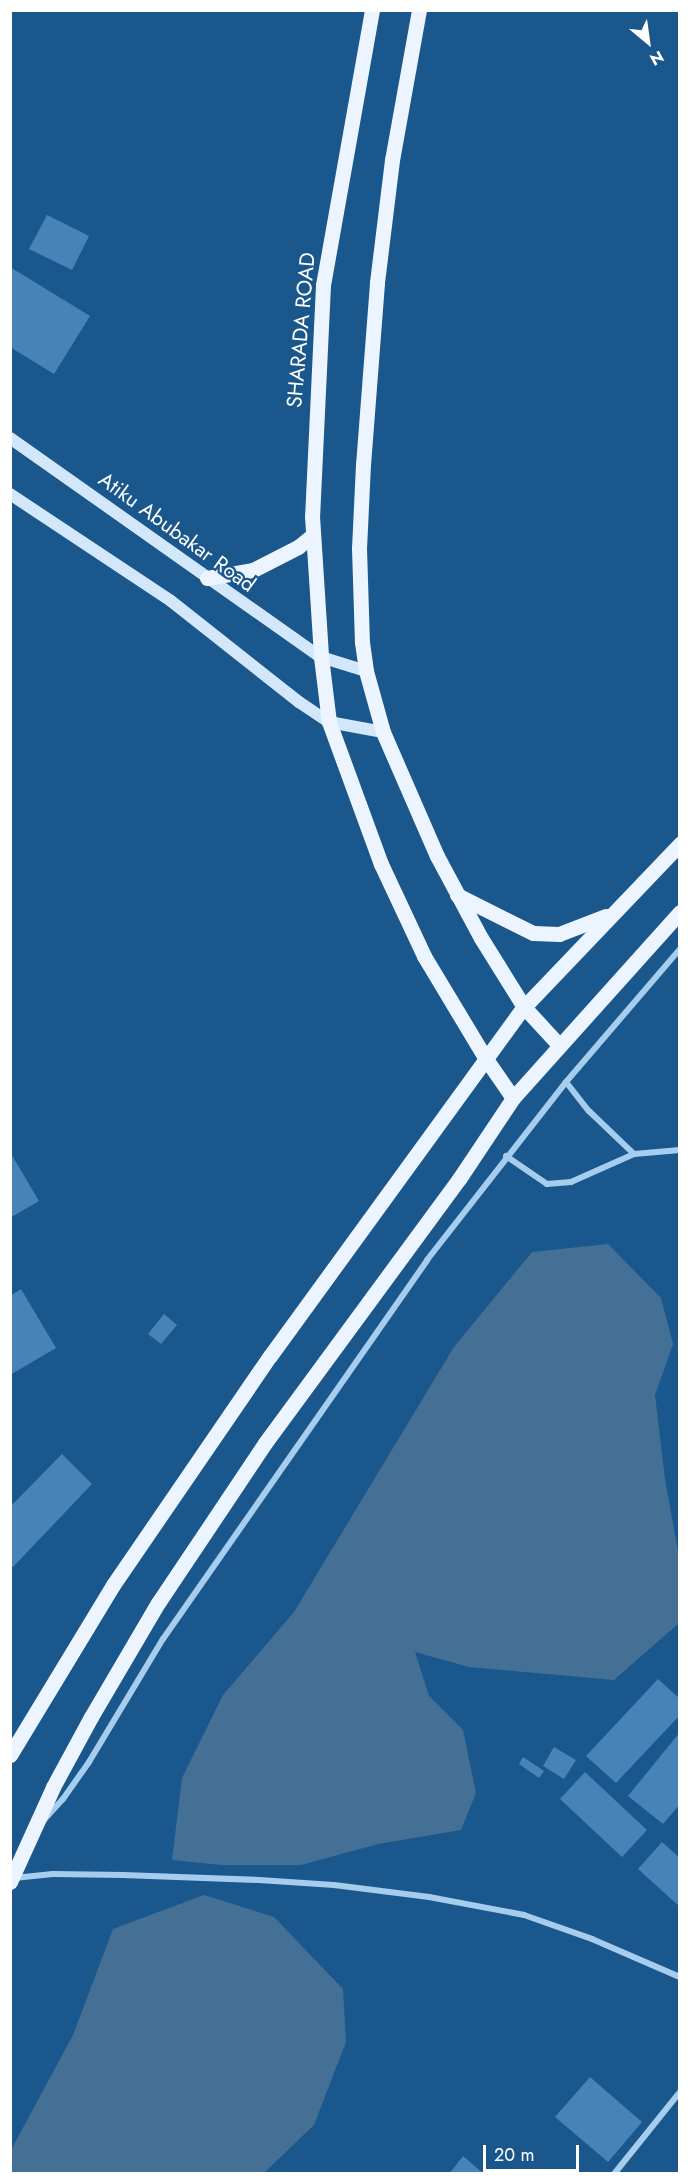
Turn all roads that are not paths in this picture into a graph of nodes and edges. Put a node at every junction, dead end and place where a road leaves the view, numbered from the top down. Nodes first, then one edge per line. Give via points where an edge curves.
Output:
1 (372, 10) edge
2 (419, 10) edge
3 (10, 438) edge
4 (10, 494) edge
5 (314, 535) junction
6 (207, 578) junction
7 (321, 657) junction
8 (366, 671) junction
9 (329, 722) junction
10 (383, 732) junction
11 (680, 844) edge
12 (457, 895) junction
13 (614, 912) junction
14 (680, 912) edge
15 (680, 949) edge
16 (524, 1007) junction
17 (559, 1045) junction
18 (486, 1059) junction
19 (566, 1082) junction
20 (513, 1098) junction
21 (680, 1150) edge
22 (634, 1154) junction
23 (506, 1156) junction
24 (10, 1755) edge
25 (31, 1834) junction
26 (11, 1880) edge
27 (680, 1977) edge
28 (680, 2092) edge
29 (615, 2174) edge

1 - 5 main road, SHARADA ROAD via 322,285 315,404
2 - 8 main road via 392,160 368,379 359,548
3 - 6 street, Atiku Abubakar Road
4 - 9 street via 171,601
5 - 6 main road via 298,548 253,570
5 - 7 main road, SHARADA ROAD
6 - 7 street, Atiku Abubakar Road
7 - 8 street, Atiku Abubakar Road
7 - 9 main road, SHARADA ROAD
8 - 10 main road
9 - 10 street
9 - 18 main road, SHARADA ROAD via 381,864 424,956
10 - 12 main road
11 - 13 main road
12 - 13 main road via 505,921 544,935 559,934
12 - 16 main road
13 - 16 main road
14 - 17 main road
15 - 19 street
16 - 17 main road
16 - 18 main road
17 - 20 main road
18 - 20 main road, SHARADA ROAD
18 - 24 main road via 270,1356 113,1585
19 - 22 street via 589,1111
19 - 23 street
20 - 25 main road via 452,1188 265,1443 158,1603 91,1717
21 - 22 street
22 - 23 street via 571,1182 547,1184
23 - 25 street via 427,1260 163,1639 70,1790
25 - 26 main road
26 - 27 street via 53,1874 259,1880 429,1897 524,1915
28 - 29 street

